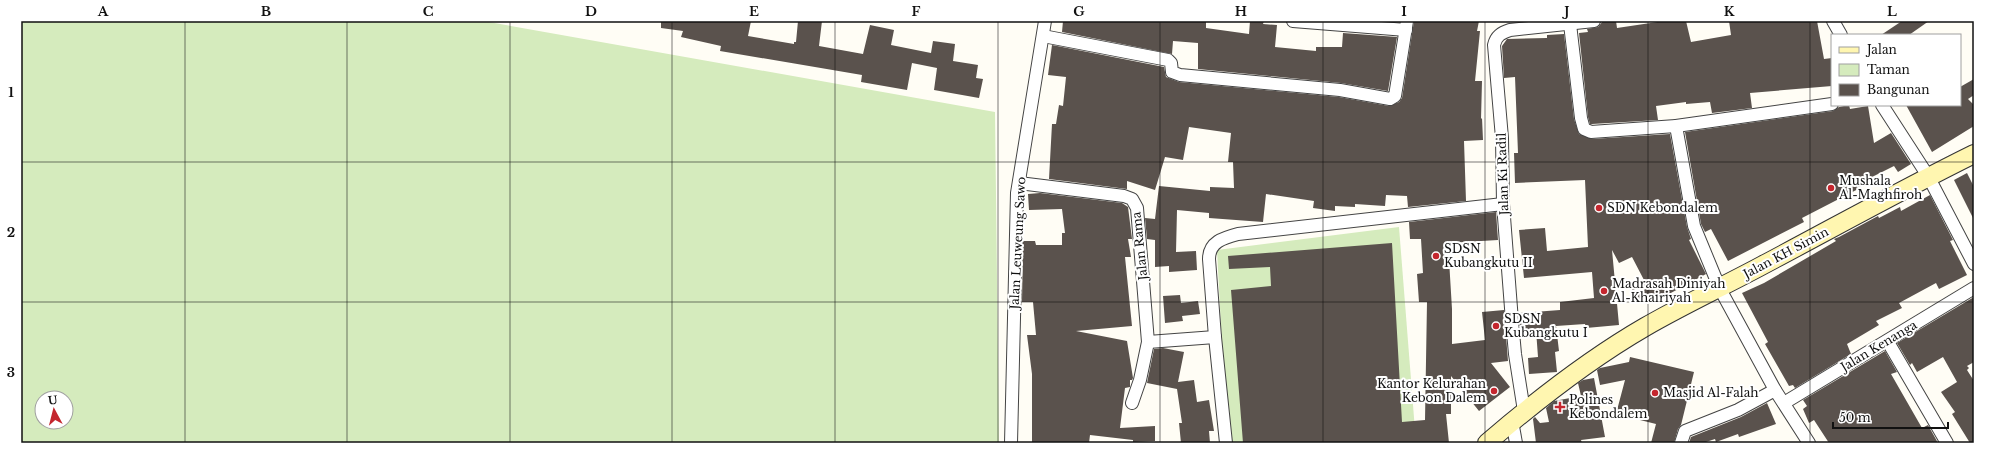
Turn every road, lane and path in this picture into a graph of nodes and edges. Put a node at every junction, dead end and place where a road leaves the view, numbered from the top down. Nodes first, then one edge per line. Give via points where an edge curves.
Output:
1 (1045, 21) edge
2 (1293, 21) edge
3 (1594, 21) edge
4 (1833, 21) edge
5 (1570, 24) junction
6 (1406, 25) edge
7 (1840, 34) edge
8 (1043, 36) junction
9 (1831, 104) edge
10 (1883, 106) edge
11 (1676, 126) junction
12 (1974, 154) edge
13 (1928, 176) junction
14 (1019, 183) junction
15 (1503, 204) junction
16 (1974, 264) edge
17 (1974, 288) edge
18 (1720, 289) junction
19 (1215, 337) junction
20 (1148, 342) junction
21 (1888, 342) junction
22 (1775, 390) junction
23 (1132, 402) dead end
24 (1784, 403) junction
25 (1518, 416) junction
26 (1011, 443) edge
27 (1226, 443) edge
28 (1487, 443) edge
29 (1516, 443) edge
30 (1681, 443) edge
31 (1809, 443) edge
32 (1947, 443) edge

1 - 8 street, Jalan Leuweung Sawo
2 - 6 street
3 - 5 street, Jalan Ki Radil
4 - 7 street
5 - 11 street via 1584,129 1590,132
5 - 15 street, Jalan Ki Radil via 1510,30 1501,33 1495,39 1502,138
6 - 8 street via 1395,96 1390,99 1340,90 1180,75 1172,72 1168,60
8 - 14 street, Jalan Leuweung Sawo
9 - 11 street
10 - 13 street
11 - 18 street via 1694,226
12 - 13 street, Jalan KH Simin
13 - 16 street
13 - 18 street, Jalan KH Simin
14 - 20 street, Jalan Rama via 1132,199 1137,208
14 - 26 street, Jalan Leuweung Sawo
15 - 19 street via 1226,237 1209,250
15 - 25 street, Jalan Ki Radil
17 - 21 street, Jalan Kenanga
18 - 22 street
18 - 25 street, Jalan KH Simin via 1646,326 1574,372
19 - 20 street
19 - 27 street
20 - 23 street via 1140,380
21 - 24 street, Jalan Kenanga
21 - 32 street
22 - 24 street
22 - 30 street via 1738,410 1685,431
24 - 31 street
25 - 28 street, Jalan KH Simin
25 - 29 street, Jalan Ki Radil

